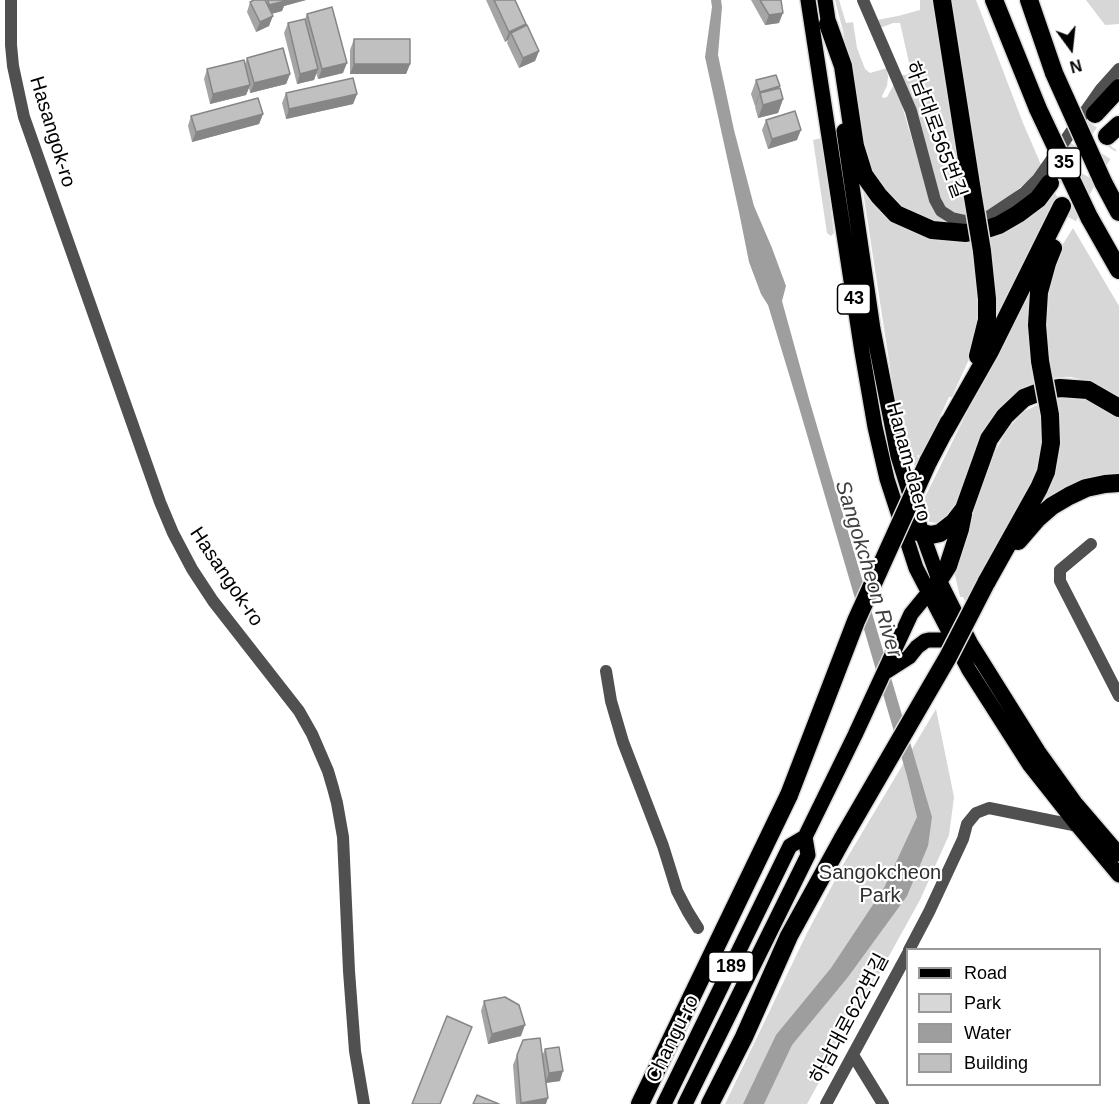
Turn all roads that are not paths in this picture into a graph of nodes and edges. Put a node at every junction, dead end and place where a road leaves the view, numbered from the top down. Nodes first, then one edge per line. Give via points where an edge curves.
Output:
1 (11, 0) edge
2 (808, 0) edge
3 (825, 0) edge
4 (863, 0) edge
5 (942, 0) edge
6 (994, 0) edge
7 (1029, 0) edge
8 (828, 24) junction
9 (1119, 69) edge
10 (1119, 88) edge
11 (1095, 114) tunnel mouth
12 (1103, 182) junction
13 (1050, 183) tunnel mouth
14 (1119, 196) edge
15 (1119, 212) edge
16 (1119, 270) edge
17 (1119, 408) edge
18 (944, 432) junction
19 (1119, 483) edge
20 (964, 509) junction
21 (902, 525) junction
22 (922, 533) junction
23 (1091, 544) dead end
24 (986, 583) junction
25 (934, 586) junction
26 (959, 653) junction
27 (606, 671) dead end
28 (884, 674) junction
29 (1119, 696) edge
30 (1078, 826) junction
31 (806, 837) junction
32 (1119, 854) edge
33 (1119, 874) edge
34 (698, 928) dead end
35 (910, 948) edge
36 (906, 955) edge
37 (853, 1055) junction
38 (364, 1104) edge
39 (640, 1104) edge
40 (664, 1104) edge
41 (685, 1104) edge
42 (710, 1104) edge
43 (826, 1104) edge
44 (883, 1104) edge

1 - 38 street, Hasangok-ro via 10,45 24,117 160,502 192,569 213,601 298,711 312,734 330,780 343,837 354,1040
2 - 21 main road, Hanam-daero / 43 via 863,363 887,479
3 - 8 main road, Hanam-daero / 43
4 - 9 street, 하남대로565번길 via 911,111 935,200 941,211 952,218 965,221 988,217 1024,193
5 - 18 highway, bridge via 987,299 987,320 978,358
6 - 16 highway, 35, bridge via 1038,110
7 - 12 highway, 35, bridge via 1054,74
8 - 13 highway via 843,66 855,146 864,175 896,214 932,230 966,233 987,229 1018,214 1038,199
8 - 22 main road, Hanam-daero / 43 via 873,329 898,456
10 - 11 highway
12 - 14 highway
12 - 15 highway, 35
17 - 20 highway via 1088,390 1060,388 1024,398 1005,416 989,440
18 - 24 highway, bridge via 1065,212 1039,292 1040,361 1050,415 1046,472
18 - 39 highway, bridge via 856,621 789,795
19 - 24 highway via 1086,488 1052,506 1022,536
20 - 22 highway via 940,533
20 - 25 highway via 948,566
21 - 22 highway
21 - 25 main road, Hanam-daero / 43 via 916,568
22 - 25 main road, Hanam-daero / 43
23 - 29 street via 1060,570 1060,581
24 - 42 highway, bridge via 789,936
25 - 26 main road, Hanam-daero / 43
25 - 28 main road, Changu-ro / 189 via 910,614
25 - 32 main road, Hanam-daero / 43 via 1038,751
26 - 28 main road via 939,639 925,641
26 - 30 main road, Hanam-daero / 43 via 1029,764
27 - 34 street via 623,742 678,891
28 - 31 main road, Changu-ro / 189
30 - 33 main road, Hanam-daero / 43
30 - 35 street, 하남대로622번길 via 989,808 976,813 967,824
31 - 40 main road, Changu-ro / 189 via 790,846
31 - 41 main road, Changu-ro / 189 via 808,855
36 - 37 street, 하남대로622번길
37 - 43 street, 하남대로622번길
37 - 44 street

